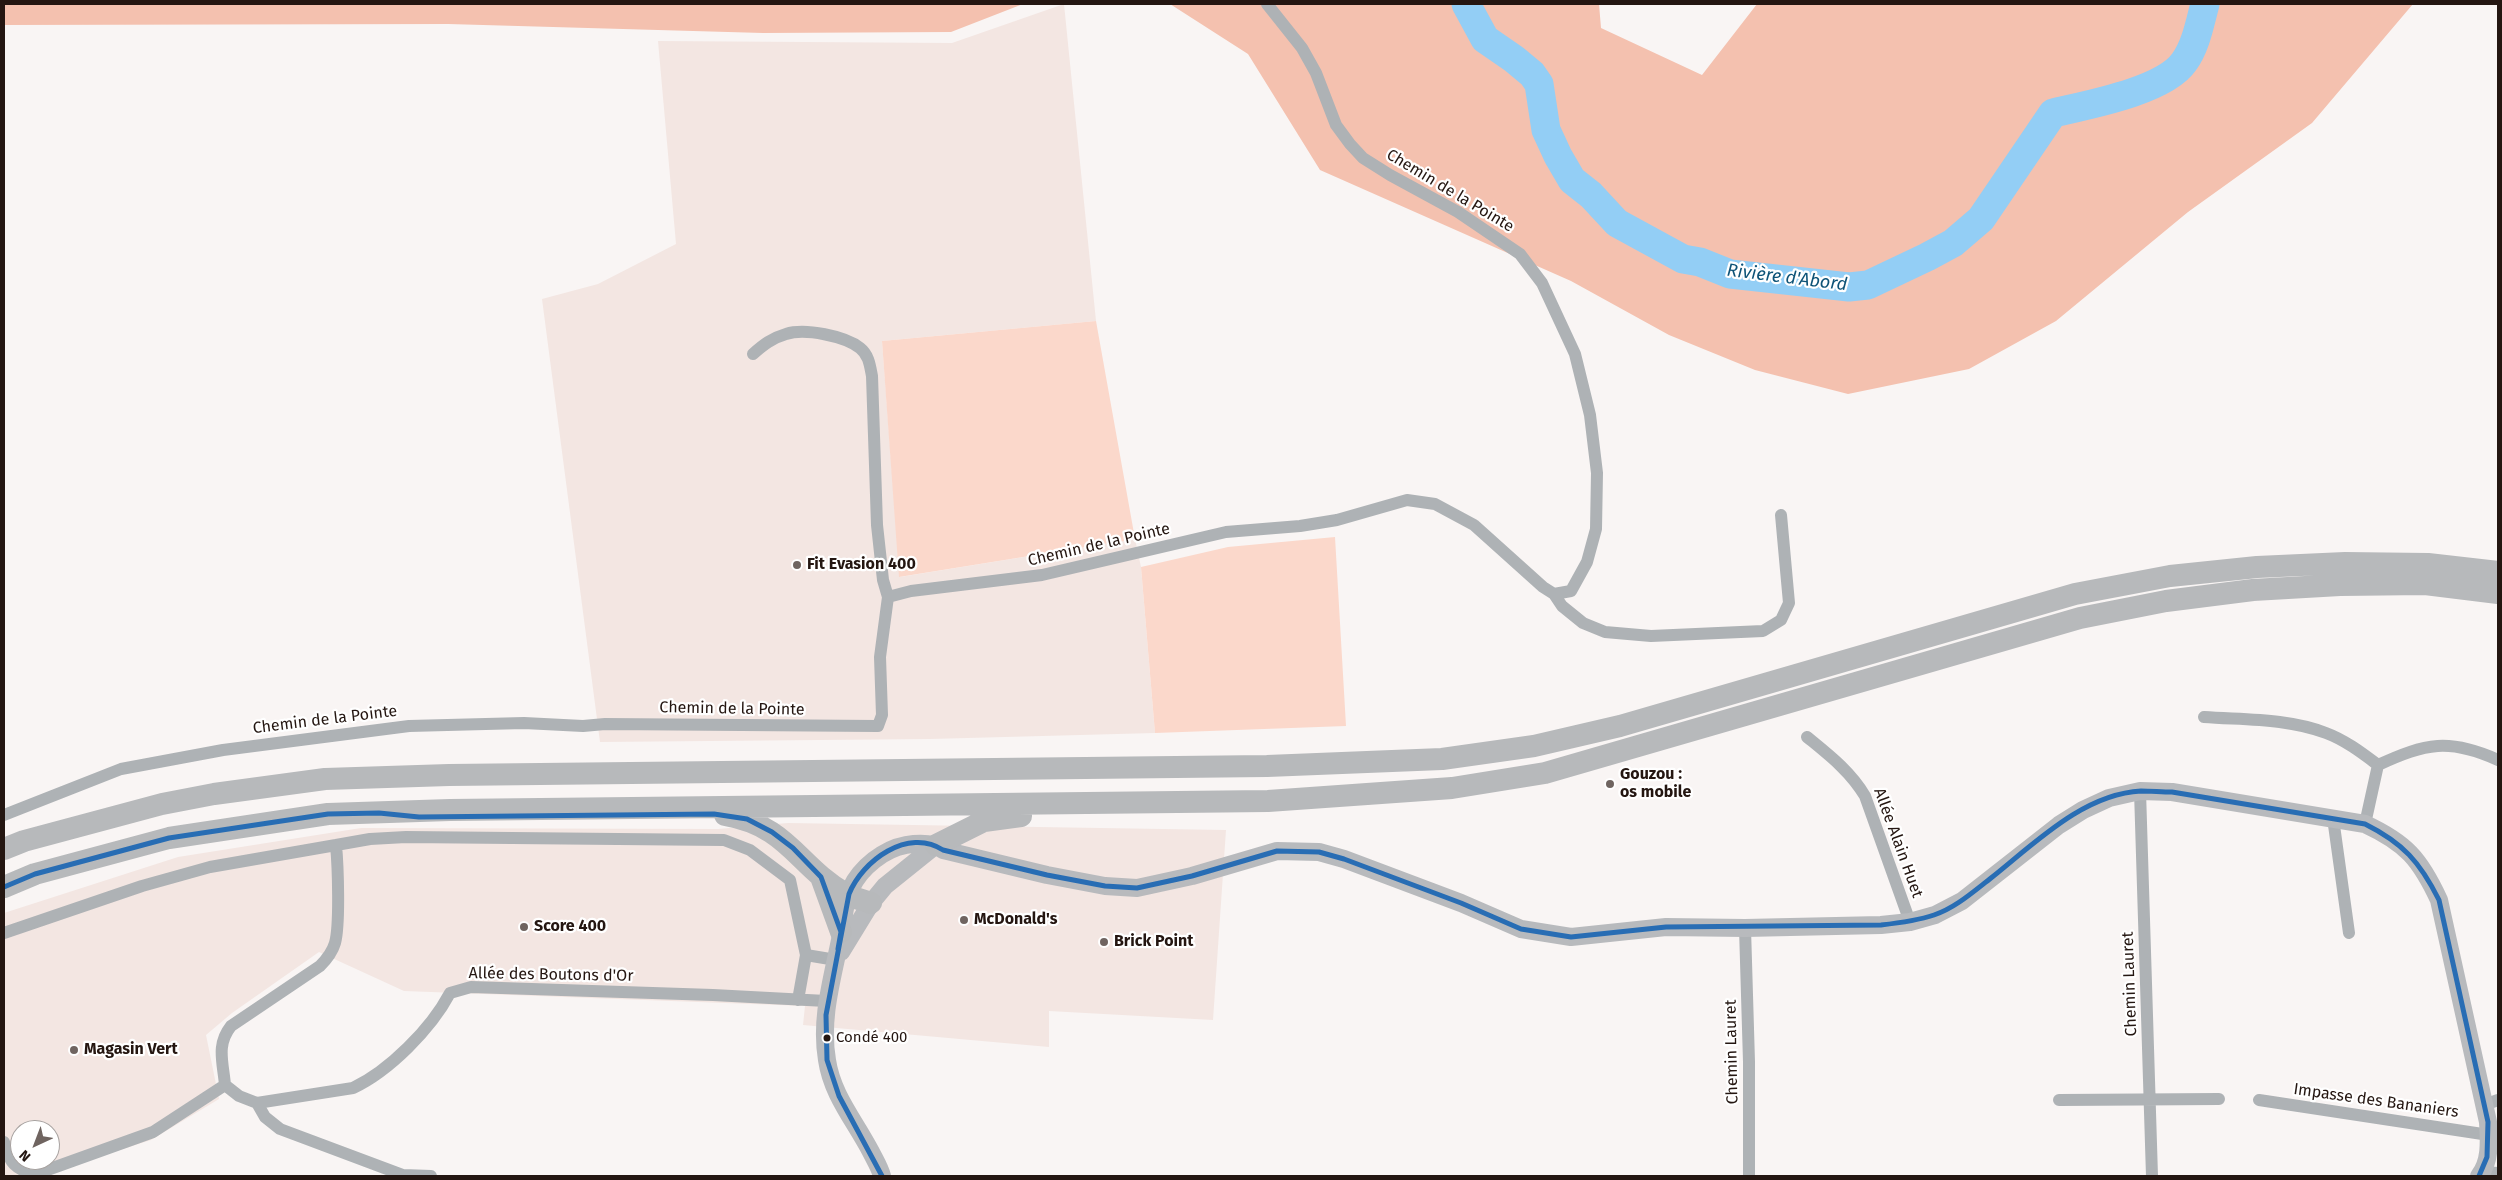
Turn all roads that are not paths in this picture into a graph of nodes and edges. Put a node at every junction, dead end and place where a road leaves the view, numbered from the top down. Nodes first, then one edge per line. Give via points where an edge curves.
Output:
1 (1267, 4) edge
2 (753, 354) dead end
3 (1781, 515) dead end
4 (2498, 572) edge
5 (2498, 593) edge
6 (1554, 594) junction
7 (888, 597) junction
8 (2204, 717) dead end
9 (1807, 737) dead end
10 (2498, 760) edge
11 (2378, 765) junction
12 (2140, 791) junction
13 (1268, 801) junction
14 (379, 812) junction
15 (4, 815) edge
16 (2333, 818) junction
17 (2365, 824) junction
18 (336, 845) junction
19 (936, 845) junction
20 (4, 849) edge
21 (822, 877) junction
22 (4, 887) edge
23 (849, 896) junction
24 (871, 903) junction
25 (1910, 922) junction
26 (1745, 928) junction
27 (841, 932) junction
28 (4, 933) edge
29 (2349, 933) dead end
30 (806, 955) junction
31 (836, 960) junction
32 (798, 1000) junction
33 (826, 1001) junction
34 (225, 1084) junction
35 (2219, 1099) dead end
36 (2059, 1100) dead end
37 (2150, 1100) junction
38 (2259, 1100) dead end
39 (2491, 1102) edge
40 (257, 1103) junction
41 (2489, 1135) junction
42 (4, 1142) edge
43 (2487, 1174) edge
44 (431, 1176) edge
45 (882, 1176) edge
46 (1749, 1176) edge
47 (2152, 1176) edge

1 - 6 street, Chemin de la Pointe via 1302,48 1316,73 1336,125 1363,158 1458,212 1520,254 1542,283 1554,306 1575,354 1590,415 1597,473 1596,529 1587,562 1571,591
2 - 7 street via 767,342 803,331 840,339 860,347 867,356 872,376 877,525
3 - 6 street via 1789,603 1781,620 1763,631 1651,636 1605,632 1583,623 1562,606
4 - 20 highway via 2428,564 2345,563 2257,567 2170,576 2075,594 1620,726 1534,746 1442,759 1267,766 325,779 162,804
5 - 13 highway via 2425,584 2340,585 2253,590 2166,601 2080,618 1545,773 1452,788
6 - 7 street, Chemin de la Pointe via 1543,588 1474,525 1435,504 1407,500 1337,520 1226,532 1042,575 911,591
7 - 15 street, Chemin de la Pointe via 880,657 882,715 878,726 524,723 409,726 223,750 122,769
8 - 11 street via 2299,725 2326,733
9 - 25 street, Allée Alain Huet via 1841,765 1865,796
10 - 11 street via 2466,748 2442,744
11 - 17 street
12 - 16 main road via 2172,792
12 - 25 main road via 2110,798 2083,810 1962,901 1935,915
12 - 37 street, Chemin Lauret
13 - 14 highway
13 - 19 highway via 1202,808 1071,810 993,819 970,826
14 - 21 highway via 419,817 714,814 747,819 772,832
14 - 22 highway via 328,814 169,838 35,874
16 - 17 main road
16 - 29 street
17 - 39 main road via 2390,836 2414,856 2436,893
18 - 28 street via 210,867 142,886
18 - 30 street via 406,837 724,840 750,850 790,880
18 - 34 street via 337,920 330,956 231,1026 223,1036 221,1048
19 - 23 main road via 915,843 898,846 883,854 857,879
19 - 24 main road via 900,872
19 - 26 main road via 943,850 1047,874 1105,886 1136,888 1192,876 1277,851 1319,852 1452,900 1521,929 1571,937 1666,927
21 - 23 highway
21 - 27 highway
23 - 24 highway
23 - 27 main road
24 - 31 main road
25 - 26 main road
26 - 46 street, Chemin Lauret via 1750,1062
27 - 31 main road
30 - 31 street
30 - 32 street
31 - 33 main road
32 - 33 street, Allée des Boutons d'Or
32 - 40 street, Allée des Boutons d'Or via 471,987 450,993 421,1034 365,1082 353,1088
33 - 45 main road via 824,1040 835,1092
34 - 40 street via 239,1096
34 - 42 street via 153,1132 36,1174 25,1173 12,1163
35 - 37 street
36 - 37 street
37 - 47 street, Chemin Lauret
38 - 41 street, Impasse des Bananiers
39 - 41 main road
40 - 44 street via 265,1117 280,1129 403,1175
41 - 43 main road

